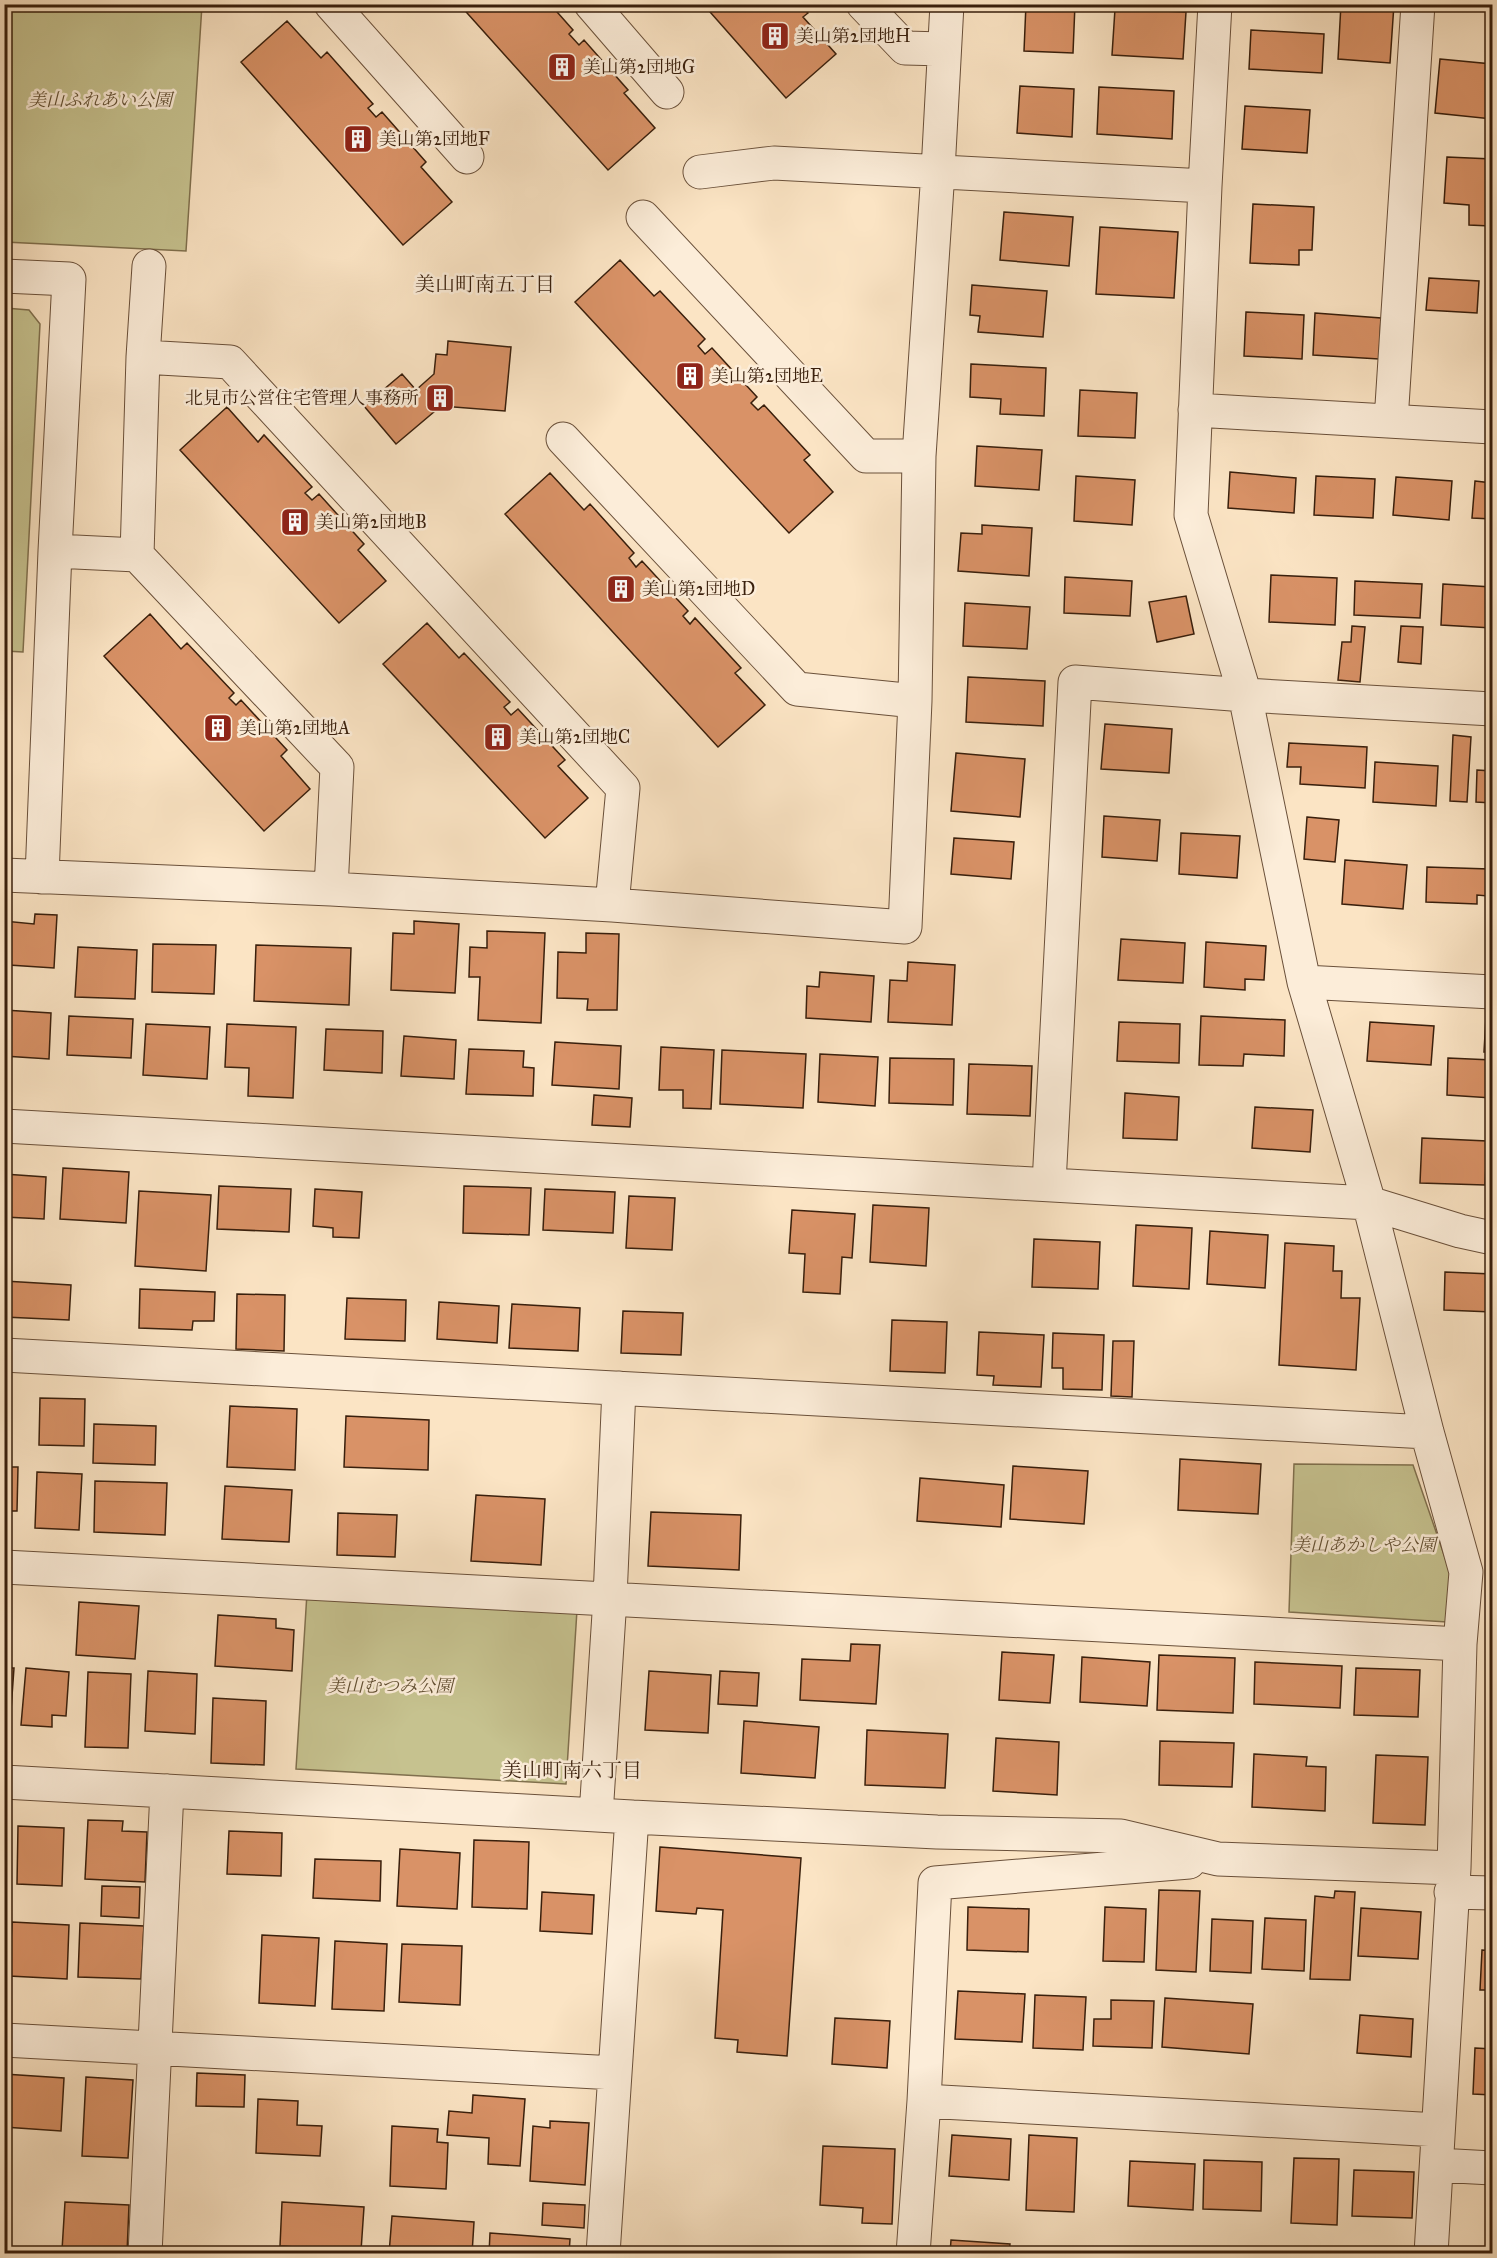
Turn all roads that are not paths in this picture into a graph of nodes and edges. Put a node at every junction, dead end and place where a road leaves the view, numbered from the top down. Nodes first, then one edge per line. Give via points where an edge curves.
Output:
1 (331, 4) edge
2 (591, 4) edge
3 (862, 4) edge
4 (947, 4) edge
5 (1215, 4) edge
6 (1418, 4) edge
7 (945, 49) junction
8 (667, 92) dead end
9 (467, 157) dead end
10 (938, 171) junction
11 (700, 172) dead end
12 (1205, 186) junction
13 (642, 217) dead end
14 (149, 266) dead end
15 (4, 276) edge
16 (143, 357) junction
17 (1195, 410) junction
18 (1391, 421) junction
19 (1492, 427) edge
20 (563, 439) dead end
21 (920, 456) junction
22 (55, 551) junction
23 (137, 555) junction
24 (1245, 695) junction
25 (915, 701) junction
26 (1492, 709) edge
27 (4, 875) edge
28 (42, 877) junction
29 (331, 889) junction
30 (612, 905) junction
31 (1304, 982) junction
32 (1492, 992) edge
33 (4, 1126) edge
34 (1049, 1184) junction
35 (1369, 1203) junction
36 (1492, 1238) edge
37 (4, 1355) edge
38 (619, 1388) junction
39 (1427, 1432) junction
40 (4, 1567) edge
41 (610, 1598) junction
42 (1460, 1644) junction
43 (4, 1782) edge
44 (167, 1791) junction
45 (596, 1815) junction
46 (632, 1817) junction
47 (1218, 1859) junction
48 (1453, 1880) junction
49 (1492, 1893) edge
50 (4, 2040) edge
51 (156, 2048) junction
52 (615, 2073) junction
53 (924, 2101) junction
54 (1438, 2130) junction
55 (1437, 2165) junction
56 (1492, 2168) edge
57 (145, 2253) edge
58 (603, 2253) edge
59 (913, 2253) edge
60 (1431, 2253) edge

1 - 9 street
2 - 8 street
3 - 7 street via 905,48
4 - 7 street
5 - 12 street
6 - 18 street
7 - 10 street
10 - 11 street via 774,163
10 - 12 street
10 - 21 street
12 - 17 street
13 - 21 street via 866,456
14 - 16 street
15 - 22 street via 69,279
16 - 23 street
16 - 30 street via 230,362 623,788
17 - 18 street
17 - 24 street via 1191,515
18 - 19 street
20 - 25 street via 797,689
21 - 25 street
22 - 23 street
22 - 28 street
23 - 29 street via 337,767
24 - 26 street
24 - 31 street
24 - 34 street via 1075,682
25 - 30 street via 905,927
27 - 28 street
28 - 29 street
29 - 30 street
31 - 32 street
31 - 35 street
33 - 34 street
34 - 35 street
35 - 36 street
35 - 39 street
37 - 38 street
38 - 39 street
38 - 41 street
39 - 42 street via 1466,1572
40 - 41 street
41 - 42 street
41 - 45 street
42 - 48 street
43 - 44 street
44 - 45 street
44 - 51 street
45 - 46 street
46 - 47 street via 938,1832 1121,1836
46 - 52 street
47 - 48 street
47 - 53 street via 935,1883
48 - 49 street
48 - 54 street
50 - 51 street
51 - 52 street
51 - 57 street
52 - 58 street
53 - 54 street
53 - 59 street
54 - 55 street
55 - 56 street
55 - 60 street

